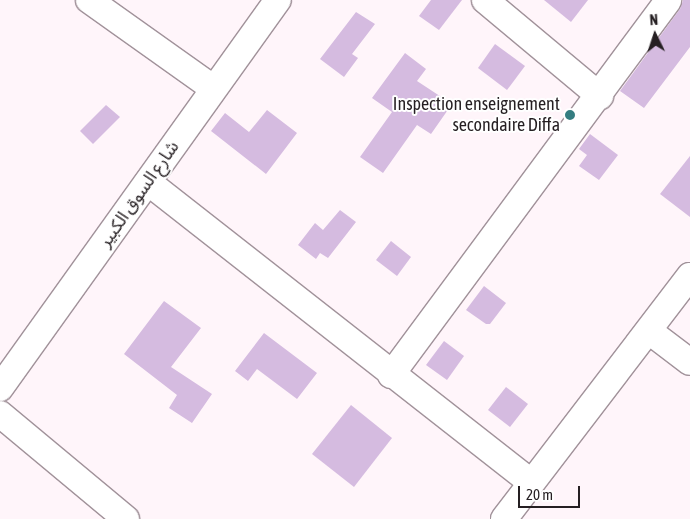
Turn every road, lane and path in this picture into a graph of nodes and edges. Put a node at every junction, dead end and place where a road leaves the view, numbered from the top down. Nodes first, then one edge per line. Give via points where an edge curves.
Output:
1 (89, 0) edge
2 (278, 0) edge
3 (486, 0) edge
4 (668, 0) edge
5 (213, 88) junction
6 (600, 96) junction
7 (148, 182) junction
8 (690, 276) edge
9 (649, 331) junction
10 (690, 362) edge
11 (391, 375) junction
12 (0, 388) edge
13 (0, 414) edge
14 (530, 481) junction
15 (126, 519) edge
16 (504, 519) edge

1 - 5 street
2 - 5 street, شارع السوق الكبير
3 - 6 street
4 - 6 street
5 - 7 street, شارع السوق الكبير
6 - 11 street
7 - 11 street
7 - 12 street, شارع السوق الكبير
8 - 9 street
9 - 10 street
9 - 14 street
11 - 14 street
13 - 15 street
14 - 16 street

